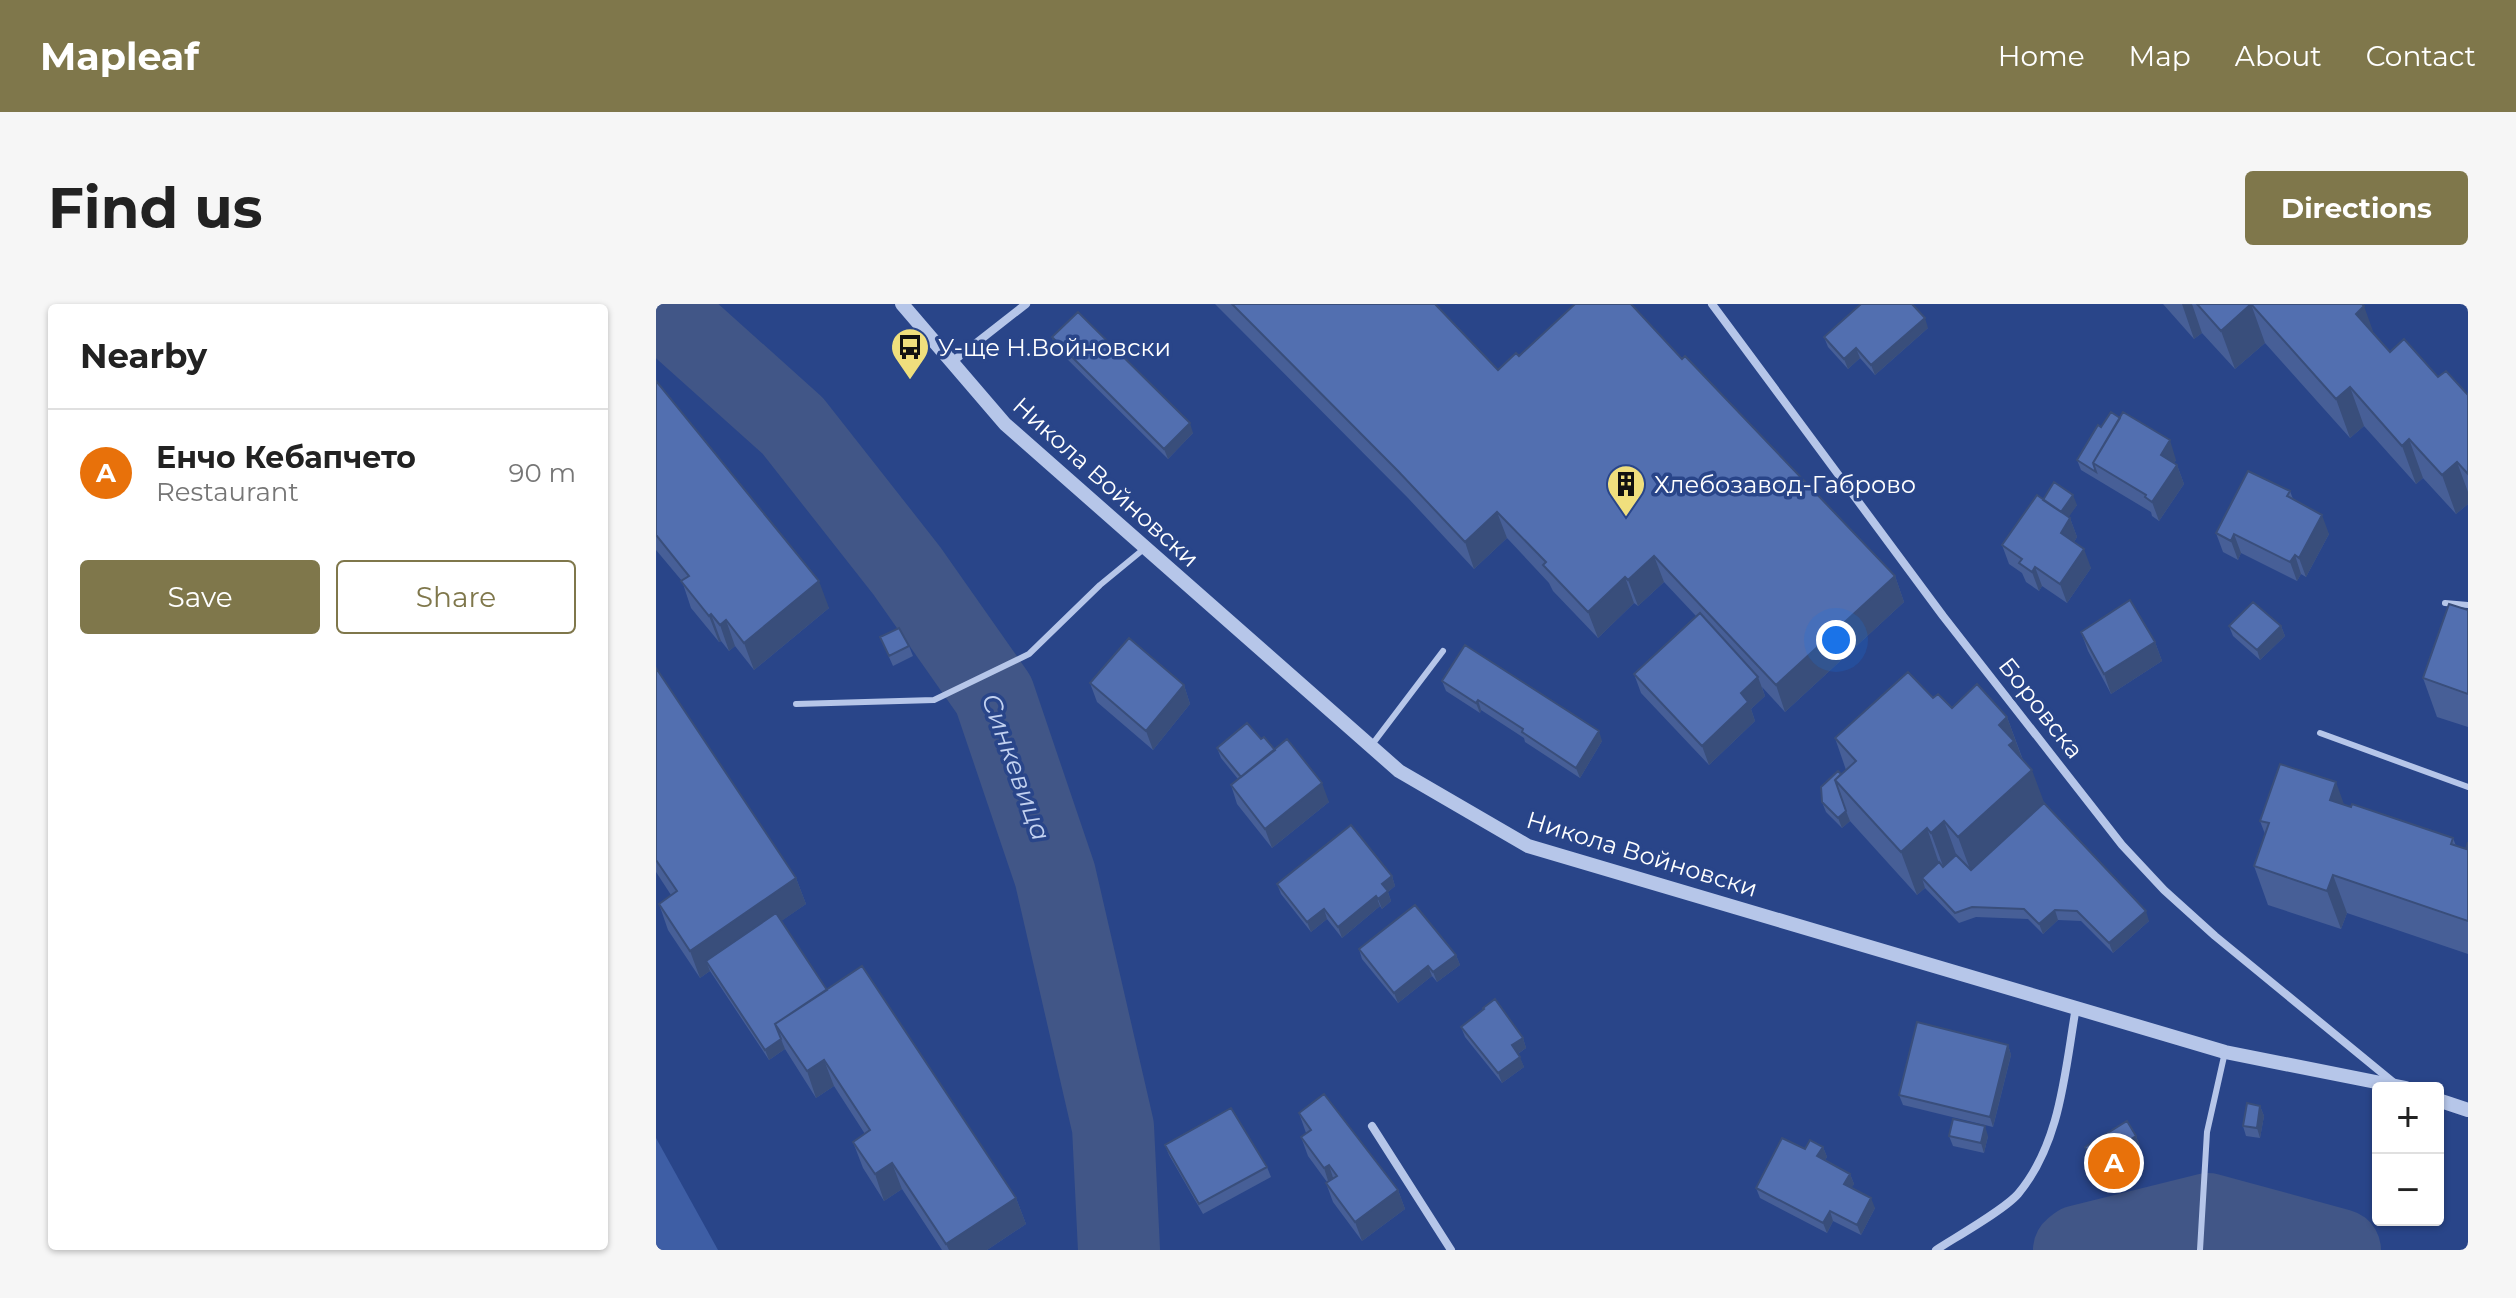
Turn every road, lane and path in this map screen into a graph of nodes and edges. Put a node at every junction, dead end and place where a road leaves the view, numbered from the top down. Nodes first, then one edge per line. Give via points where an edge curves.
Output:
1 (902, 304) edge
2 (1026, 304) edge
3 (1712, 304) edge
4 (952, 362) junction
5 (1146, 547) junction
6 (2445, 603) dead end
7 (2468, 605) edge
8 (1443, 651) dead end
9 (796, 704) dead end
10 (2320, 733) dead end
11 (1371, 746) junction
12 (2468, 787) edge
13 (2076, 1007) junction
14 (2225, 1052) junction
15 (2380, 1082) edge
16 (2396, 1082) edge
17 (2444, 1102) edge
18 (2468, 1110) edge
19 (1372, 1126) dead end
20 (1451, 1250) edge
21 (1936, 1250) edge
22 (2200, 1250) edge

1 - 4 street, Никола Войновски
2 - 4 street
3 - 16 street, Боровска via 1943,616 2122,845 2215,936
4 - 5 street, Никола Войновски via 1005,424
5 - 9 lane via 1029,654 934,700
5 - 11 street, Никола Войновски
6 - 7 lane
8 - 11 lane
10 - 12 lane
11 - 13 street, Никола Войновски via 1399,771 1528,846
13 - 14 street, Никола Войновски
13 - 21 street via 2045,1152 2017,1196
14 - 15 street, Никола Войновски
14 - 22 lane via 2207,1132
17 - 18 street
19 - 20 street

